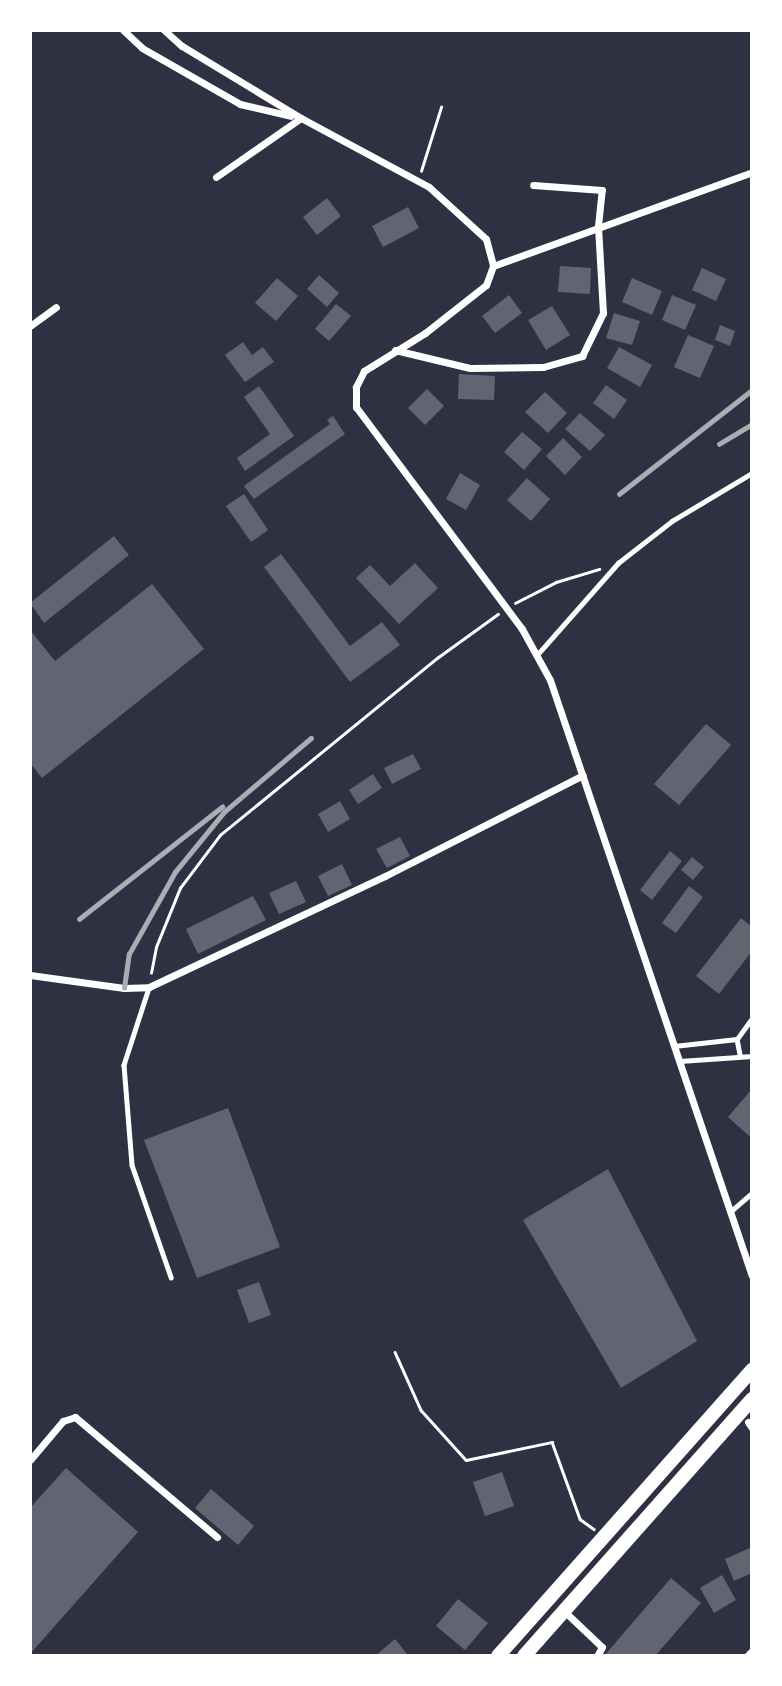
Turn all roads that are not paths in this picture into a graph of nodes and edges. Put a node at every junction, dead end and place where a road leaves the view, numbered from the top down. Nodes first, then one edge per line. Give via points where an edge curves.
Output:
1 (123, 30) edge
2 (164, 30) edge
3 (301, 118) junction
4 (752, 172) edge
5 (216, 177) dead end
6 (533, 185) dead end
7 (598, 226) junction
8 (493, 266) junction
9 (55, 307) dead end
10 (30, 326) edge
11 (394, 350) junction
12 (752, 473) edge
13 (537, 656) junction
14 (583, 775) junction
15 (30, 975) edge
16 (149, 987) junction
17 (752, 1018) edge
18 (737, 1039) junction
19 (674, 1046) junction
20 (740, 1055) junction
21 (752, 1056) edge
22 (678, 1062) junction
23 (752, 1192) edge
24 (730, 1213) junction
25 (752, 1276) edge
26 (170, 1277) dead end
27 (752, 1370) edge
28 (752, 1399) edge
29 (30, 1460) edge
30 (217, 1537) dead end
31 (564, 1611) junction
32 (752, 1651) edge
33 (498, 1656) edge
34 (524, 1656) edge
35 (597, 1656) edge
36 (747, 1656) edge

1 - 3 street via 142,48 240,104
2 - 3 street via 182,46
3 - 5 street
3 - 8 street via 418,181 452,205 486,239
4 - 7 street
6 - 7 street via 602,190
7 - 8 street
7 - 11 street via 603,313 582,356 543,367 470,368
8 - 11 street via 486,285 466,303
9 - 10 street
11 - 13 street via 364,371 356,387 356,407
12 - 13 lane via 672,522 618,563
13 - 14 street
14 - 16 street via 385,876
14 - 19 street
15 - 16 street via 124,988
16 - 26 lane via 124,1065 132,1165
17 - 18 lane
18 - 19 lane
18 - 20 lane
19 - 22 street
20 - 21 lane
20 - 22 lane
22 - 24 street
23 - 24 lane
24 - 25 street
27 - 33 main road
28 - 31 main road
29 - 30 street via 63,1421 75,1418
31 - 34 main road
31 - 35 street via 602,1647
32 - 36 street

